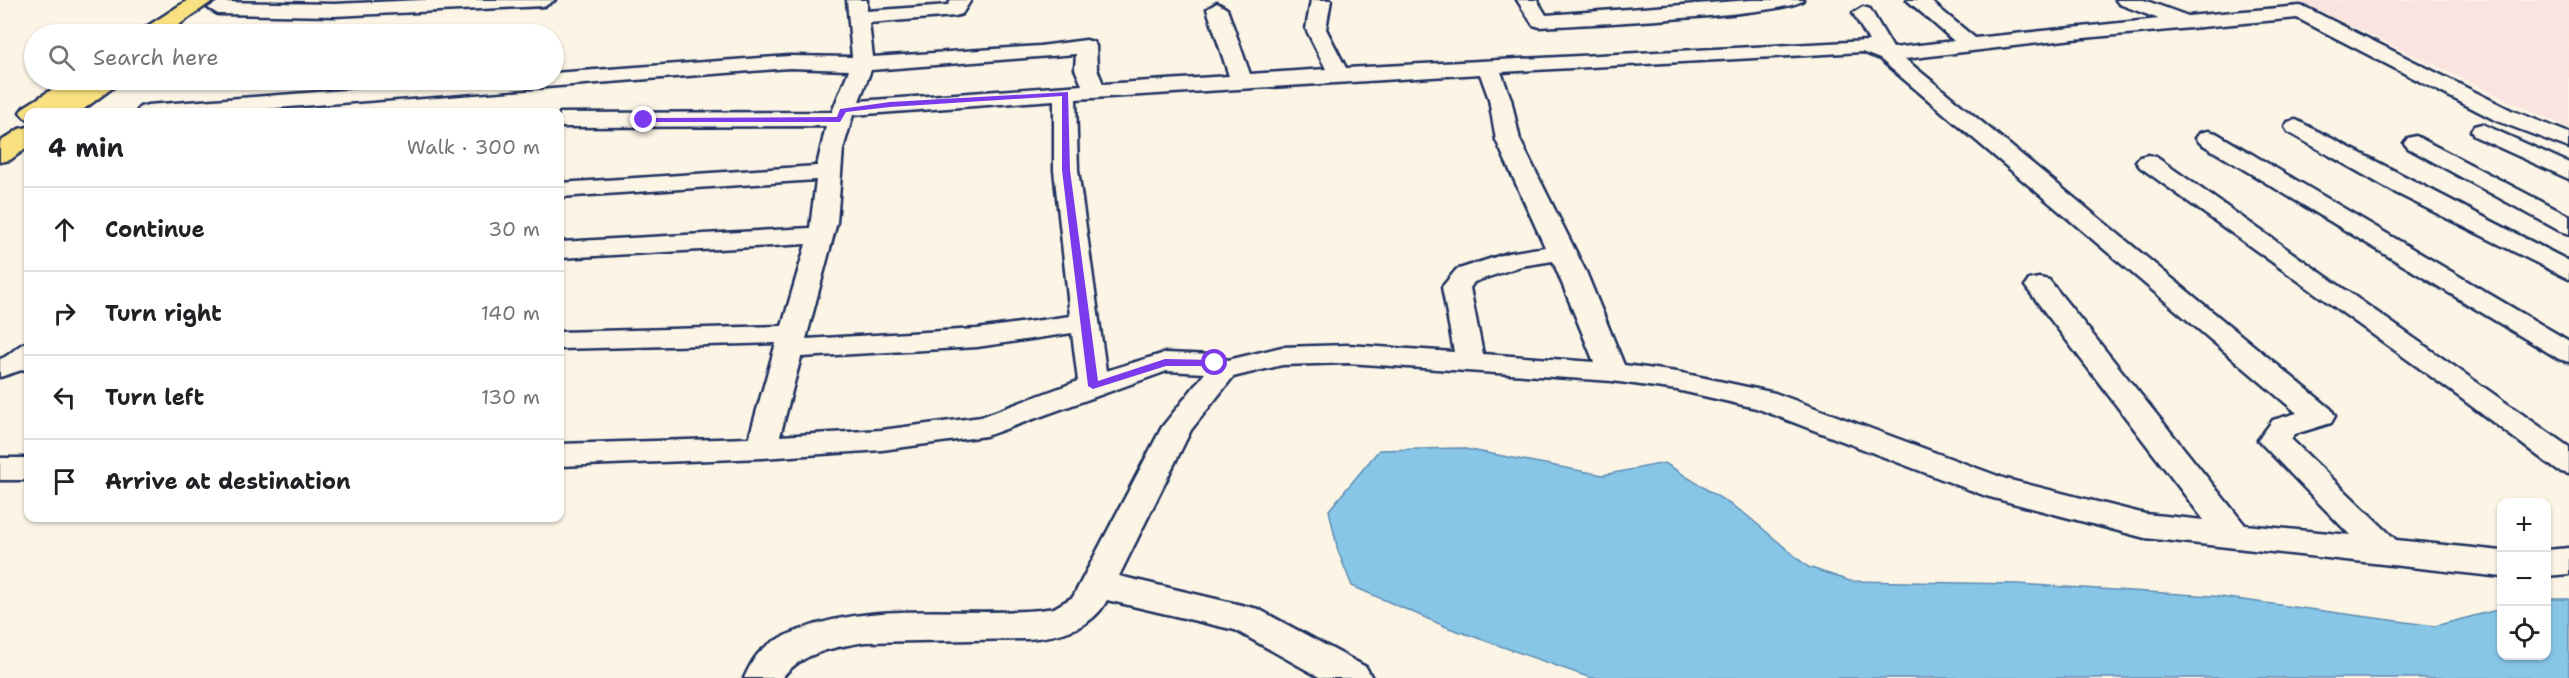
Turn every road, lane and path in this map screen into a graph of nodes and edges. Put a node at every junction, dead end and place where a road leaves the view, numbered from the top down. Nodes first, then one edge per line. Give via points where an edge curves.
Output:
1 (545, 0) edge
2 (962, 0) edge
3 (1321, 0) edge
4 (1527, 0) edge
5 (1600, 0) edge
6 (1793, 0) edge
7 (1917, 0) edge
8 (2126, 0) edge
9 (217, 3) edge
10 (427, 4) edge
11 (1707, 5) edge
12 (858, 9) edge
13 (1217, 9) dead end
14 (1863, 13) dead end
15 (1612, 16) junction
16 (172, 24) edge
17 (191, 24) edge
18 (2190, 24) junction
19 (1555, 42) junction
20 (1972, 46) junction
21 (1887, 55) junction
22 (862, 64) junction
23 (1488, 67) junction
24 (1339, 75) junction
25 (564, 78) edge
26 (1242, 81) junction
27 (67, 90) edge
28 (96, 90) edge
29 (424, 90) joint
30 (1096, 92) junction
31 (1065, 94) junction
32 (39, 108) edge
33 (68, 108) edge
34 (198, 108) edge
35 (413, 108) edge
36 (841, 115) junction
37 (24, 118) edge
38 (564, 120) edge
39 (2296, 127) dead end
40 (2482, 131) dead end
41 (0, 134) edge
42 (24, 138) edge
43 (2208, 138) dead end
44 (2569, 141) edge
45 (2416, 143) dead end
46 (0, 154) edge
47 (2148, 162) dead end
48 (829, 172) junction
49 (2569, 172) edge
50 (564, 190) edge
51 (2569, 226) edge
52 (821, 235) junction
53 (564, 250) edge
54 (1561, 252) junction
55 (2569, 271) edge
56 (2039, 286) dead end
57 (1087, 322) junction
58 (564, 340) edge
59 (791, 342) junction
60 (2569, 353) edge
61 (1470, 363) junction
62 (1223, 370) junction
63 (1612, 372) junction
64 (1093, 386) junction
65 (762, 448) junction
66 (564, 455) edge
67 (2569, 463) edge
68 (0, 469) edge
69 (24, 469) edge
70 (2235, 536) junction
71 (2387, 552) junction
72 (2569, 561) edge
73 (2497, 563) edge
74 (2551, 563) edge
75 (1096, 584) junction
76 (763, 678) edge
77 (1353, 678) edge

1 - 10 street
2 - 12 street via 956,10
3 - 24 street via 1316,29
4 - 19 street
5 - 15 street
6 - 11 street
7 - 20 street
8 - 18 street
9 - 10 street via 334,10
9 - 16 main road
9 - 17 main road
11 - 15 street
12 - 22 street via 864,34
13 - 26 street
14 - 21 street
15 - 19 street
18 - 20 street
18 - 44 street via 2300,12 2503,115
19 - 21 street via 1865,46
19 - 23 street
20 - 21 street
21 - 71 street via 2320,416 2284,428 2274,440
22 - 25 street via 789,62
22 - 30 street via 1086,46 1086,69
22 - 36 street
23 - 24 street
23 - 54 street via 1500,99 1508,140
24 - 26 street
26 - 30 street
27 - 32 main road
28 - 33 main road
29 - 34 street
29 - 35 street
30 - 31 street
31 - 36 street via 890,104
31 - 57 street via 1066,170 1077,274
36 - 38 street
36 - 48 street
37 - 41 main road
39 - 55 street via 2403,187
40 - 49 street
42 - 46 main road
43 - 60 street
45 - 51 street
47 - 67 street
48 - 50 street
48 - 52 street
52 - 53 street
52 - 59 street
54 - 61 street via 1517,259 1465,276 1456,287
54 - 63 street via 1573,272
56 - 70 street
57 - 59 street via 977,338
57 - 64 street
58 - 59 street
59 - 65 street
61 - 62 street via 1348,354 1282,356
61 - 63 street
62 - 64 street via 1215,363 1165,363
62 - 75 street via 1178,427
63 - 70 street via 1764,400 1998,488 2145,526
64 - 65 street via 986,426 882,440
65 - 66 street
68 - 69 street
70 - 71 street
71 - 73 street
72 - 74 street
75 - 76 street via 1086,606 1073,616 1040,625 837,631 788,651 767,666
75 - 77 street via 1245,619

